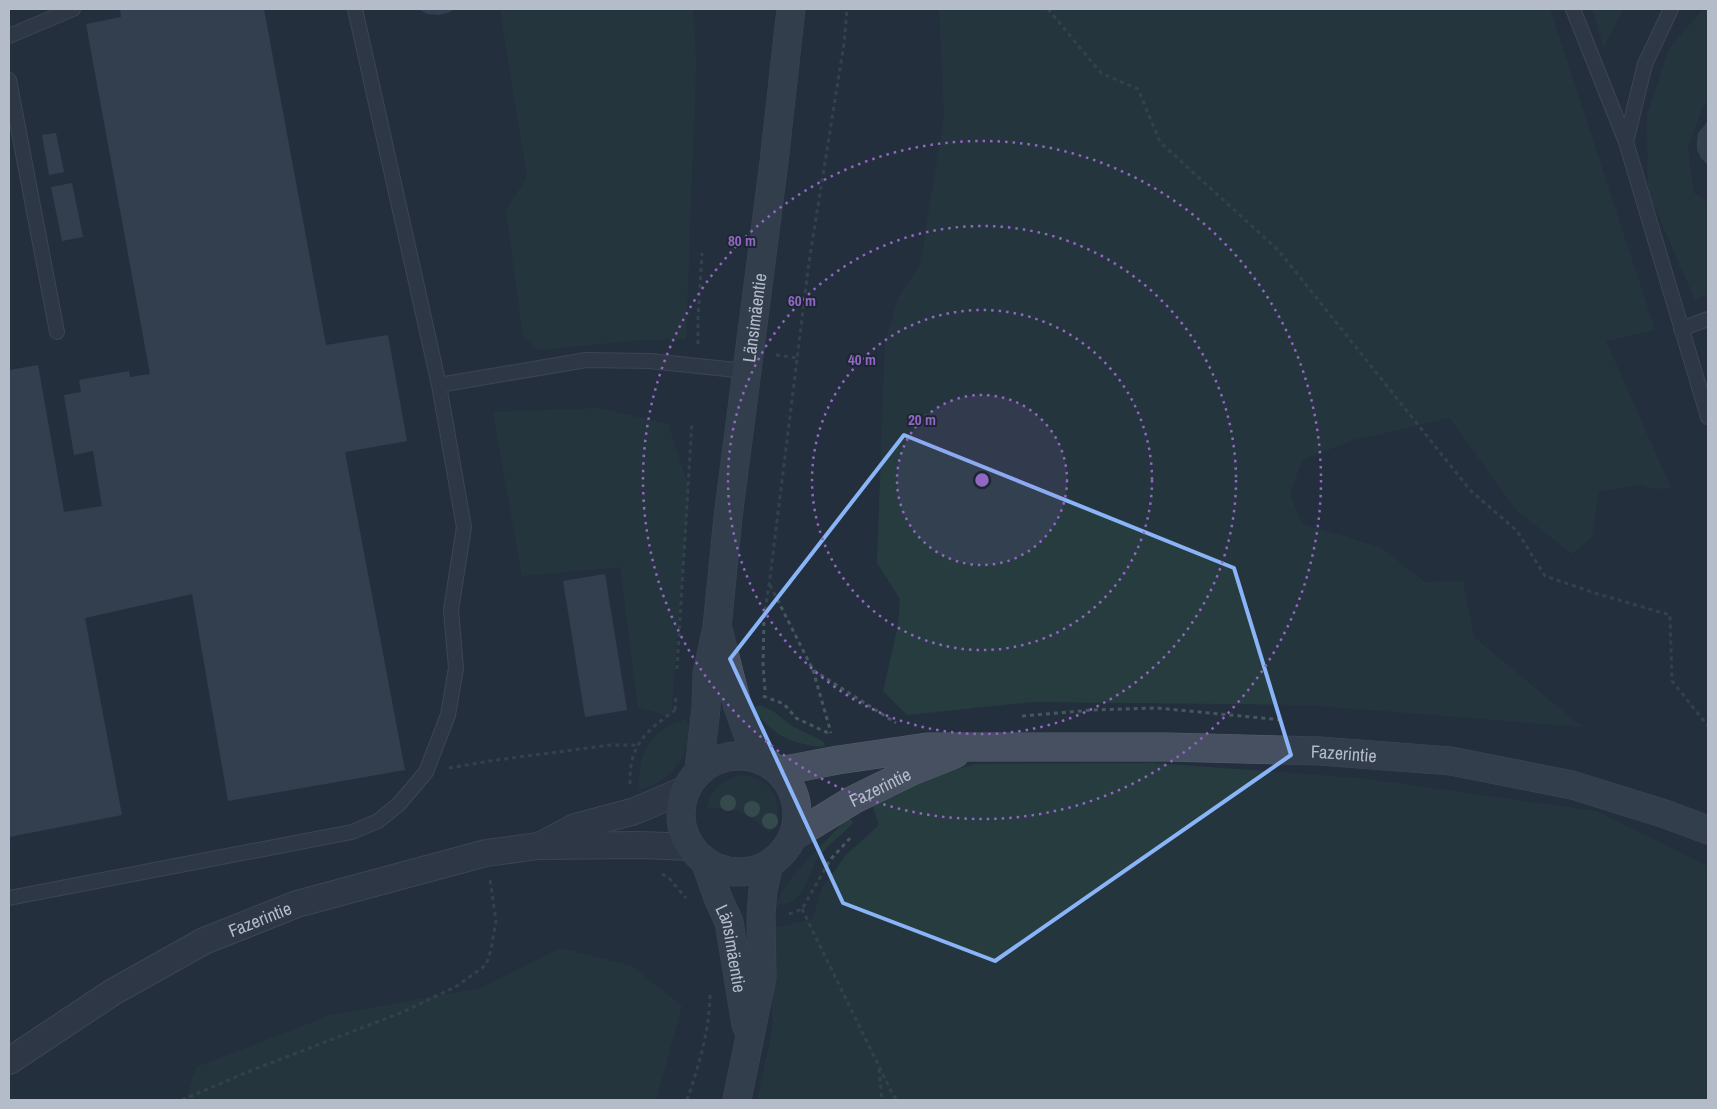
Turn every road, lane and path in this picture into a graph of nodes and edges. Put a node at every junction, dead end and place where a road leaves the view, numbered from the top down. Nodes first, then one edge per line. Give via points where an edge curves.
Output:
1 (74, 9) edge
2 (355, 9) edge
3 (791, 9) edge
4 (847, 9) edge
5 (1048, 9) edge
6 (1573, 9) edge
7 (1671, 9) edge
8 (9, 36) edge
9 (9, 80) edge
10 (1626, 142) junction
11 (1708, 319) edge
12 (1681, 329) junction
13 (57, 332) dead end
14 (746, 371) junction
15 (439, 384) junction
16 (1708, 417) edge
17 (692, 422) dead end
18 (769, 585) junction
19 (718, 627) junction
20 (677, 670) dead end
21 (813, 670) junction
22 (676, 690) dead end
23 (675, 710) dead end
24 (900, 726) dead end
25 (1708, 726) edge
26 (637, 745) dead end
27 (970, 748) junction
28 (756, 757) junction
29 (780, 771) junction
30 (426, 772) junction
31 (692, 780) junction
32 (1708, 830) edge
33 (855, 832) dead end
34 (794, 836) junction
35 (538, 846) junction
36 (486, 853) junction
37 (698, 854) junction
38 (769, 864) junction
39 (9, 898) edge
40 (710, 985) dead end
41 (749, 1041) junction
42 (9, 1061) edge
43 (879, 1066) junction
44 (182, 1100) edge
45 (688, 1100) edge
46 (737, 1100) edge
47 (882, 1100) edge
48 (897, 1100) edge

1 - 8 lane
2 - 15 lane
3 - 14 main road, Länsimäentie
4 - 18 path via 809,262
5 - 25 path via 1101,73 1138,89 1160,142 1279,251 1471,491 1517,531 1545,576 1670,614 1672,681
6 - 10 lane
7 - 10 lane via 1645,64
9 - 13 lane
10 - 12 lane
11 - 12 lane
12 - 16 lane
14 - 15 lane via 650,361 586,360
14 - 19 main road, Länsimäentie
15 - 30 lane via 464,528 451,610 456,668 448,715
17 - 20 path
18 - 21 path
18 - 21 path via 764,618 765,696 784,704 796,718 831,735
19 - 28 main road, Länsimäentie via 737,704
19 - 31 main road, Länsimäentie via 707,674 706,708
21 - 24 path
22 - 23 path
26 - 30 path via 621,744
27 - 29 main road, Fazerintie via 927,747
27 - 32 main road, Fazerintie via 1167,747 1320,751 1451,761 1572,785
27 - 34 main road, Fazerintie via 912,771 853,800
28 - 29 main road
28 - 31 main road via 737,755 717,759
29 - 34 main road via 793,791 798,813
30 - 39 lane via 399,804 378,821 352,832
31 - 35 street, Fazerintie via 635,811 575,827
31 - 37 main road, Länsimäentie via 680,809 682,829
33 - 43 path via 830,860 802,909
34 - 38 main road via 784,852
35 - 36 street, Fazerintie
35 - 37 street, Fazerintie via 640,845
36 - 42 street, Fazerintie via 297,904 204,941 113,992
36 - 44 path via 496,922 486,965 457,986 403,1012
37 - 38 main road via 725,871 748,872
37 - 41 main road, Länsimäentie via 729,922
38 - 41 main road, Länsimäentie via 762,890 762,977
40 - 45 path via 707,1033
41 - 46 main road, Länsimäentie
43 - 47 path
43 - 48 path

